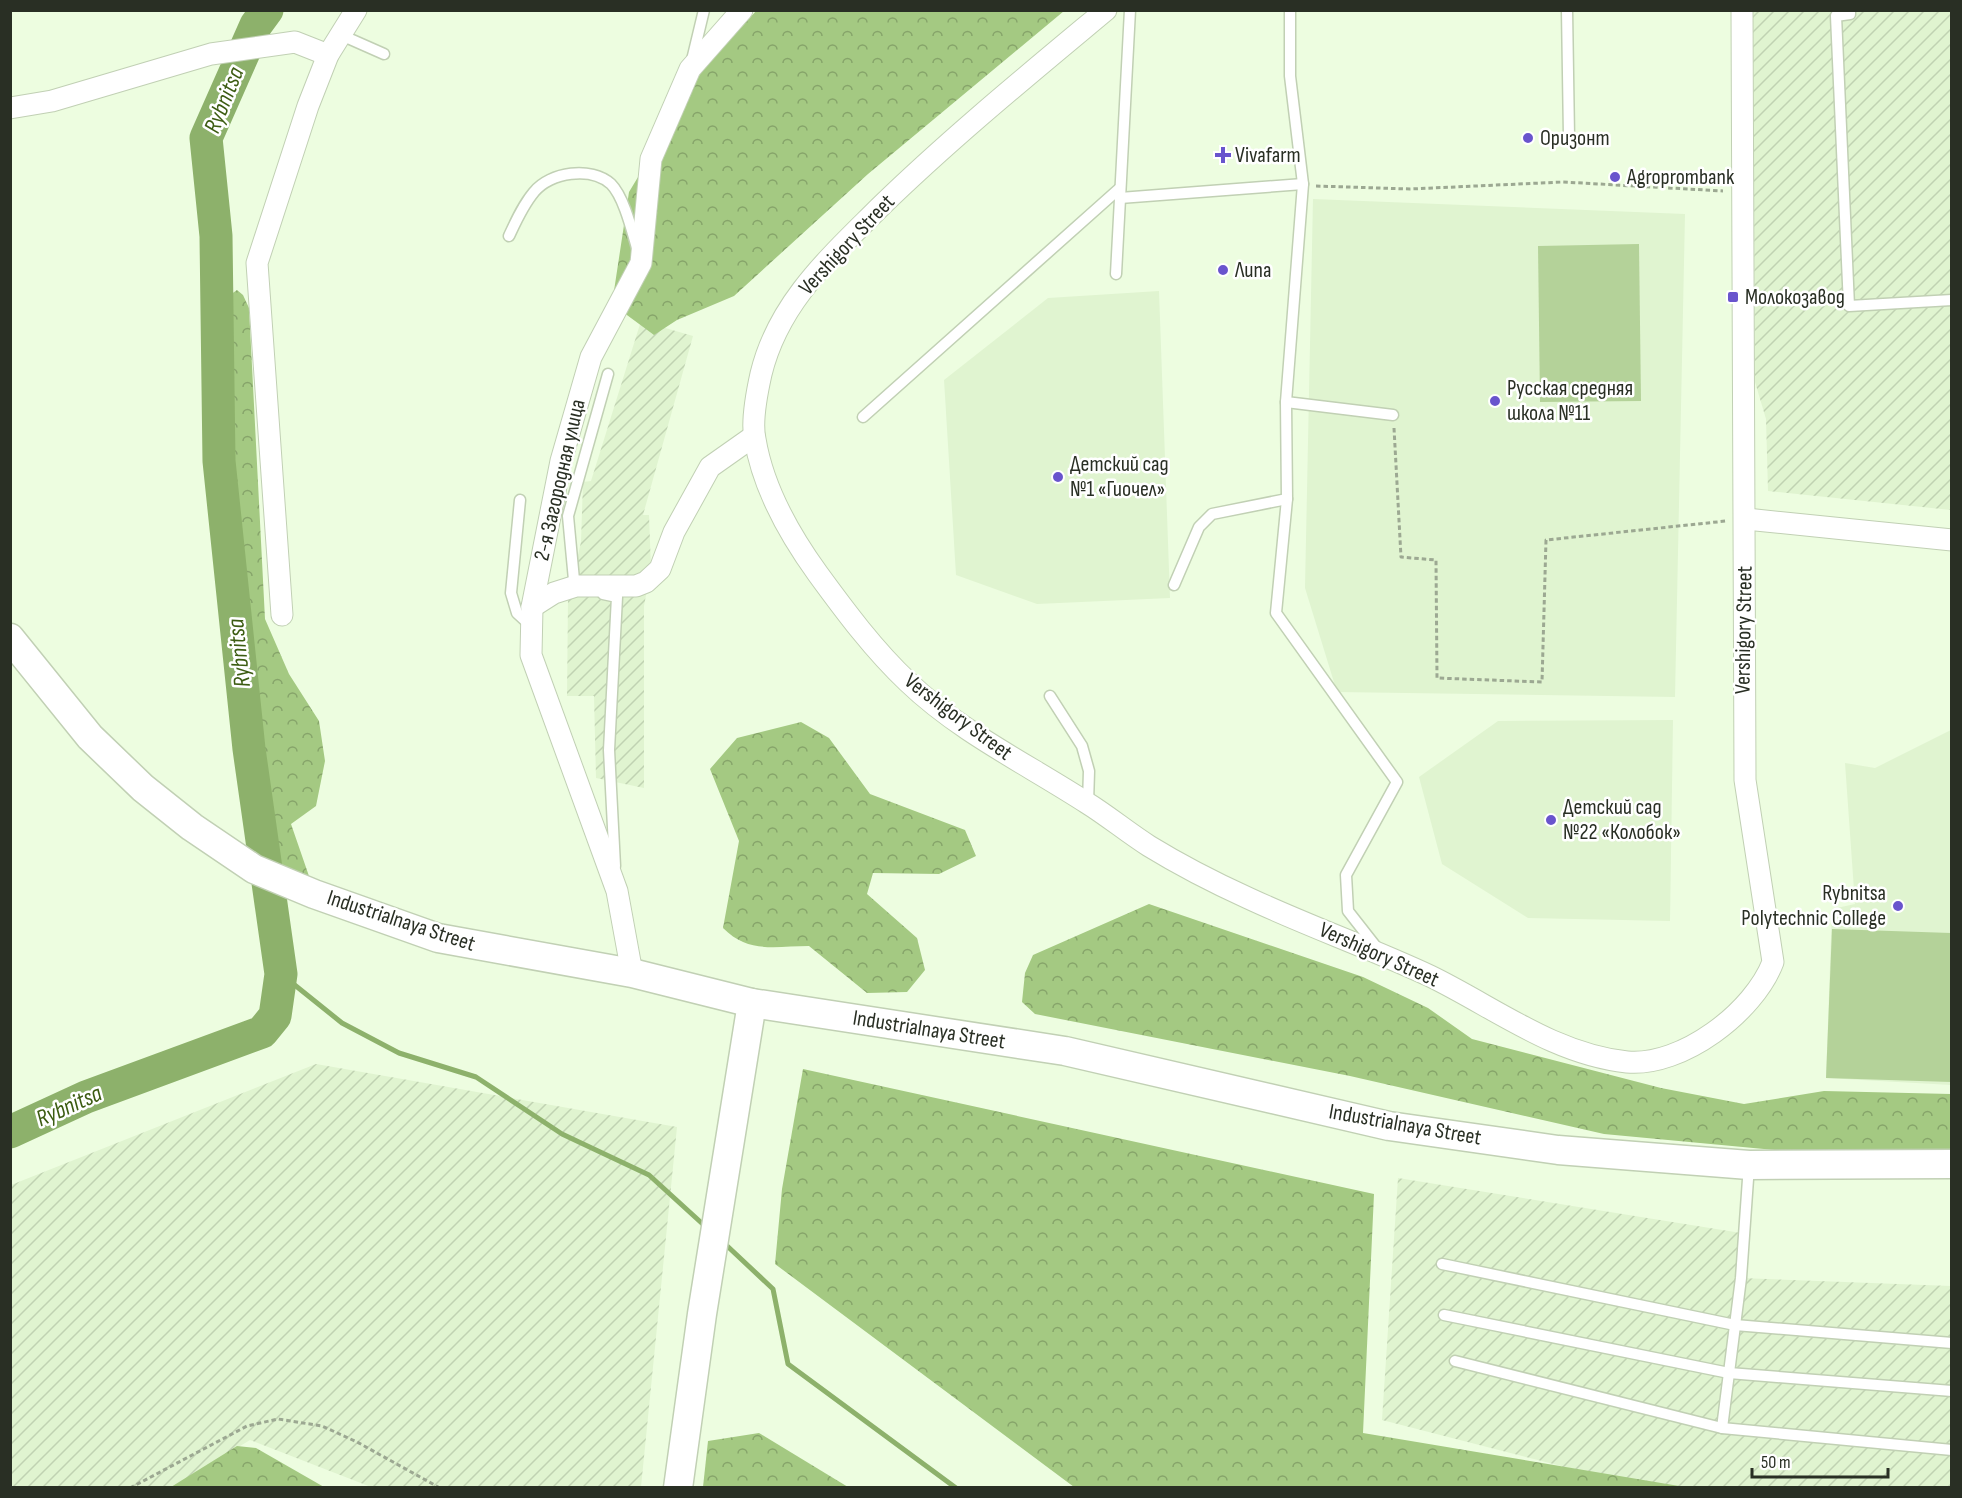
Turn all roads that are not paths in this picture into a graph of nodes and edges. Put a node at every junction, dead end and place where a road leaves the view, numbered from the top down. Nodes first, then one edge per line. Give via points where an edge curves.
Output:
1 (356, 10) edge
2 (704, 10) edge
3 (742, 10) edge
4 (1106, 10) edge
5 (1130, 10) edge
6 (1290, 10) edge
7 (1567, 10) edge
8 (1742, 10) edge
9 (1850, 10) edge
10 (340, 35) junction
11 (384, 54) dead end
12 (328, 55) junction
13 (690, 69) junction
14 (10, 108) edge
15 (1569, 137) dead end
16 (1303, 184) junction
17 (1120, 193) junction
18 (509, 237) dead end
19 (641, 263) junction
20 (1116, 274) dead end
21 (1952, 300) edge
22 (608, 374) dead end
23 (1286, 402) junction
24 (1393, 415) road end
25 (863, 417) dead end
26 (754, 436) junction
27 (1287, 499) junction
28 (520, 500) dead end
29 (1746, 519) junction
30 (1952, 540) edge
31 (1174, 585) dead end
32 (576, 586) junction
33 (282, 615) dead end
34 (531, 616) junction
35 (10, 638) edge
36 (1050, 696) dead end
37 (1088, 803) junction
38 (617, 891) junction
39 (1384, 957) junction
40 (632, 974) junction
41 (752, 1003) junction
42 (1952, 1164) edge
43 (1749, 1165) junction
44 (1442, 1264) dead end
45 (1444, 1315) dead end
46 (1735, 1325) junction
47 (1952, 1343) edge
48 (1455, 1361) dead end
49 (1729, 1372) junction
50 (1952, 1391) edge
51 (1722, 1428) junction
52 (1952, 1450) edge
53 (678, 1488) edge

1 - 10 street
2 - 13 lane
3 - 13 street, 2-я Загородная улица
4 - 26 street, Vershigory Street via 942,147 810,277 775,331 761,375
5 - 17 lane
6 - 16 lane via 1290,76
7 - 15 lane
8 - 29 street, Vershigory Street
9 - 21 lane via 1850,14 1836,16 1849,306
10 - 11 lane
10 - 12 street
12 - 14 street via 295,42 211,54 52,101
12 - 33 street via 257,263
13 - 19 street, 2-я Загородная улица via 651,159
16 - 17 lane
16 - 23 lane
17 - 20 lane
17 - 25 lane
18 - 19 lane via 536,190 577,173 598,176 612,185 620,200
19 - 34 street, 2-я Загородная улица via 591,357 561,461
22 - 32 lane via 568,516
23 - 24 lane
23 - 27 lane
26 - 32 street via 710,467 654,575 636,586
26 - 37 street, Vershigory Street via 776,507 802,552 852,621 908,683 967,728
27 - 31 lane via 1212,514 1199,527
27 - 39 lane via 1276,613 1397,782 1346,875 1348,911
28 - 34 lane via 511,593 517,613
29 - 30 street
29 - 39 street, Vershigory Street via 1745,780 1773,962 1764,984 1741,1009 1686,1050 1656,1061 1629,1062 1535,1034 1431,977
32 - 34 street via 554,593
32 - 38 lane via 617,597 609,750
34 - 38 street, 2-я Загородная улица via 531,656
35 - 40 main road, Industrialnaya Street via 90,736 143,788 255,869 396,924 461,943
36 - 37 lane via 1082,746 1089,771
37 - 39 street, Vershigory Street via 1149,846 1246,897
38 - 40 street, 2-я Загородная улица
40 - 41 main road, Industrialnaya Street
41 - 43 main road, Industrialnaya Street via 1065,1051 1389,1126 1558,1150
41 - 53 main road
42 - 43 main road, Industrialnaya Street
43 - 46 lane
44 - 46 lane
45 - 49 lane
46 - 47 lane
46 - 49 lane
48 - 51 lane
49 - 50 lane
49 - 51 lane
51 - 52 lane

